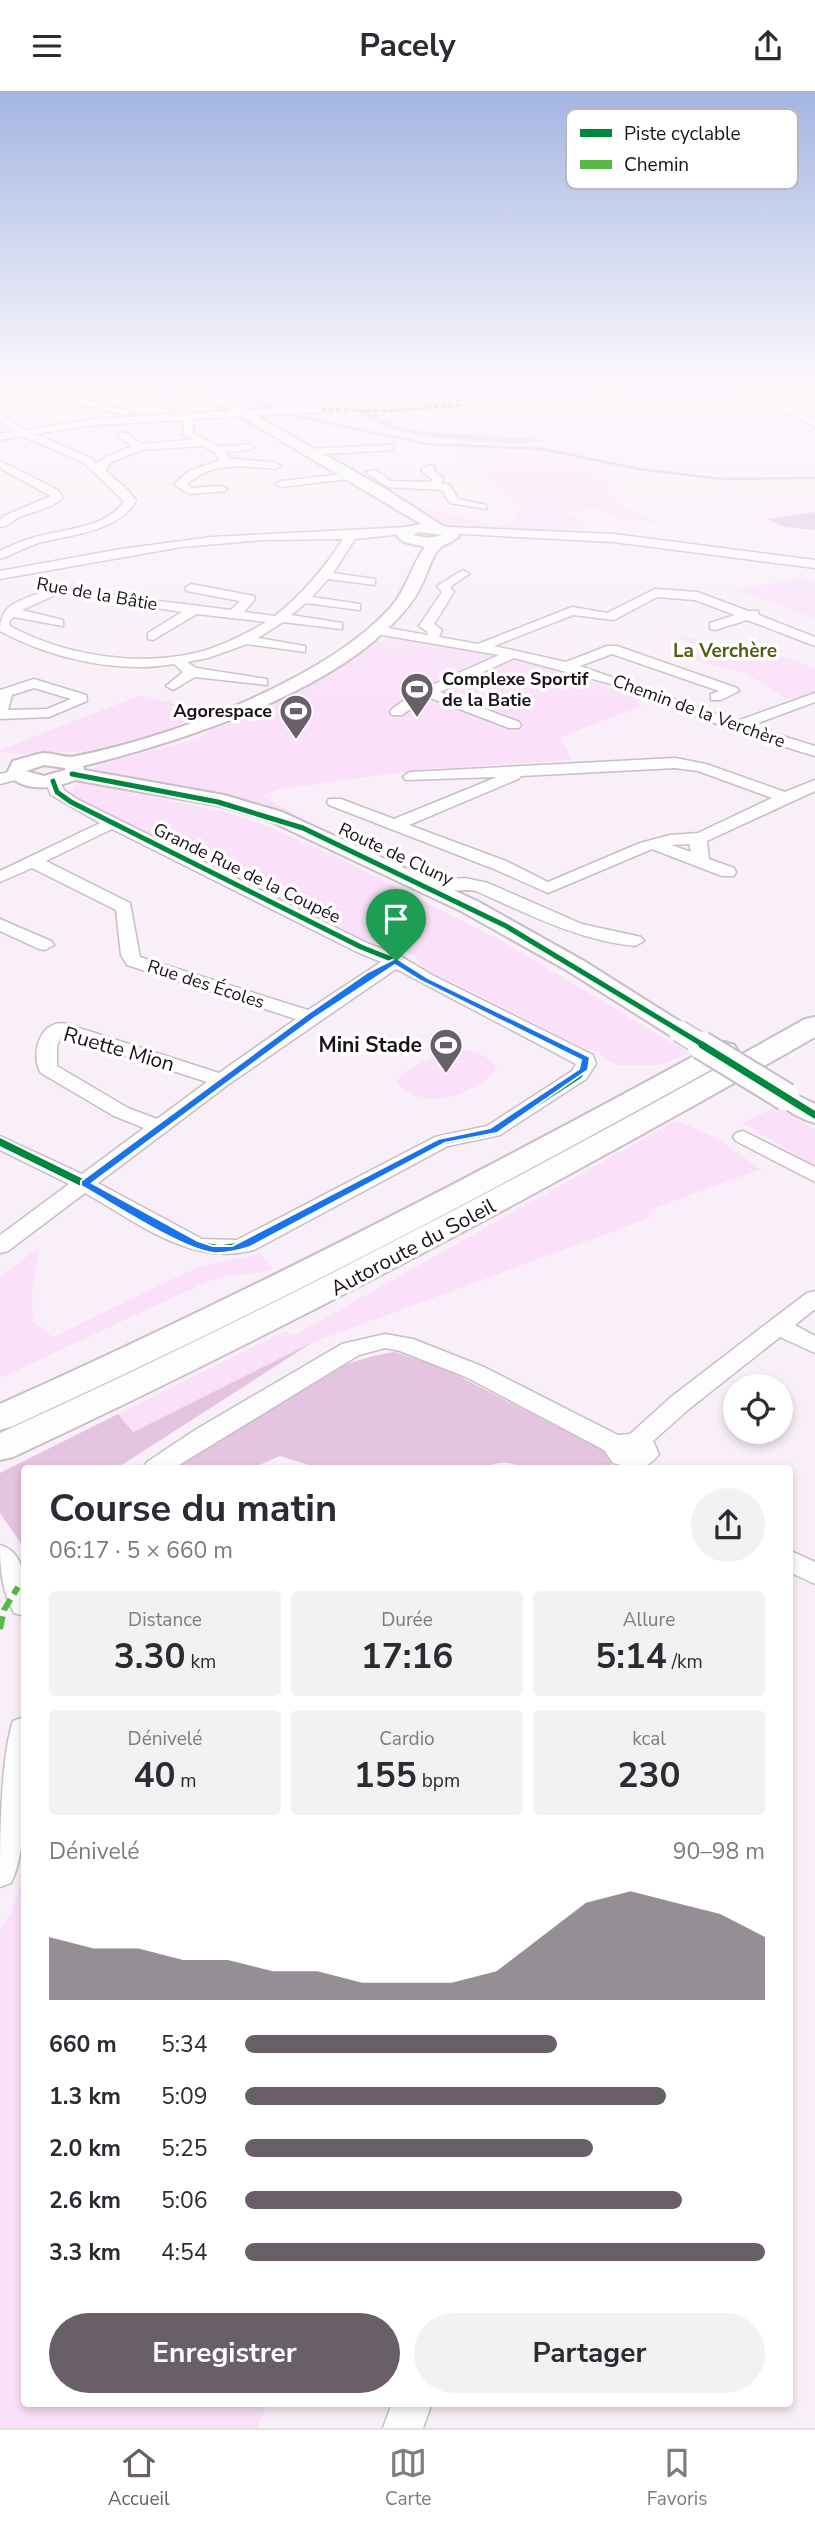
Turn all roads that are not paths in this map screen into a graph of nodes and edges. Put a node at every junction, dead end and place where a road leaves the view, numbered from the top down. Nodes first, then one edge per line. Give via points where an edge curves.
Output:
1 (43, 487) edge
2 (121, 487) edge
3 (184, 487) edge
4 (380, 487) edge
5 (431, 487) edge
6 (444, 488) joint
7 (221, 489) dead end
8 (482, 507) dead end
9 (410, 512) junction
10 (12, 528) edge
11 (410, 535) junction
12 (443, 535) junction
13 (352, 539) junction
14 (389, 547) dead end
15 (0, 555) edge
16 (425, 557) junction
17 (815, 564) edge
18 (0, 574) edge
19 (463, 574) dead end
20 (324, 575) junction
21 (371, 582) dead end
22 (191, 589) dead end
23 (58, 590) junction
24 (302, 599) junction
25 (355, 607) dead end
26 (769, 608) dead end
27 (194, 610) junction
28 (9, 612) junction
29 (234, 615) junction
30 (748, 615) junction
31 (280, 619) junction
32 (58, 623) dead end
33 (338, 626) dead end
34 (715, 626) dead end
35 (2, 628) edge
36 (377, 630) junction
37 (153, 636) dead end
38 (432, 639) junction
39 (247, 640) junction
40 (815, 642) edge
41 (481, 647) junction
42 (300, 649) dead end
43 (515, 653) junction
44 (178, 661) junction
45 (152, 663) junction
46 (567, 666) junction
47 (192, 672) junction
48 (132, 676) dead end
49 (262, 682) dead end
50 (173, 687) dead end
51 (428, 692) junction
52 (716, 697) dead end
53 (815, 697) edge
54 (397, 712) dead end
55 (0, 715) edge
56 (514, 725) dead end
57 (737, 726) junction
58 (815, 751) edge
59 (0, 762) edge
60 (72, 768) junction
61 (533, 769) junction
62 (13, 773) edge
63 (411, 776) dead end
64 (53, 781) junction
65 (815, 785) edge
66 (786, 798) junction
67 (335, 802) dead end
68 (112, 823) junction
69 (394, 825) junction
70 (701, 838) junction
71 (653, 844) junction
72 (33, 861) junction
73 (702, 863) junction
74 (728, 872) dead end
75 (0, 877) edge
76 (426, 886) junction
77 (0, 924) edge
78 (635, 941) dead end
79 (45, 945) dead end
80 (396, 961) junction
81 (815, 1000) edge
82 (310, 1017) junction
83 (815, 1025) edge
84 (222, 1080) junction
85 (815, 1115) edge
86 (159, 1127) junction
87 (743, 1137) dead end
88 (0, 1142) edge
89 (815, 1176) edge
90 (85, 1184) junction
91 (0, 1246) edge
92 (815, 1298) edge
93 (779, 1326) junction
94 (815, 1346) edge
95 (0, 1418) edge
96 (0, 1448) edge
97 (632, 1457) edge
98 (160, 1465) edge
99 (793, 1562) edge
100 (13, 1568) edge
101 (815, 1574) edge
102 (21, 1596) edge
103 (21, 1747) edge
104 (0, 1874) edge
105 (411, 2407) edge
106 (403, 2428) edge

1 - 10 street via 57,497 13,515
2 - 10 street via 129,506 104,522
3 - 7 street via 189,491
4 - 9 main road
5 - 6 street
6 - 8 street via 458,503
9 - 11 main road via 416,521
9 - 12 main road
10 - 15 street
11 - 12 main road
11 - 13 street
11 - 16 main road
12 - 16 main road
12 - 17 street via 614,538
13 - 14 street
13 - 18 street via 245,538 182,543
13 - 20 street
16 - 36 main road via 412,589
18 - 23 street, Rue de la Bâtie
19 - 38 street via 443,586 448,592 426,626 435,630
20 - 21 street
20 - 24 street
22 - 29 street via 249,599
23 - 27 street, Rue de la Bâtie
23 - 28 street
24 - 25 street
24 - 31 street
26 - 30 street
27 - 29 street, Rue de la Bâtie
27 - 37 street, Rue de la Bâtie
28 - 32 street
28 - 35 street
29 - 31 street, Rue de la Bâtie
30 - 34 street
30 - 40 street
30 - 41 street via 697,596 655,593 609,617 572,611
31 - 33 street, Rue de la Bâtie
31 - 39 street
35 - 45 street via 65,651
36 - 38 street, Chemin de la Verchère
36 - 60 main road via 300,681 160,741
38 - 41 street, Chemin de la Verchère
39 - 42 street
39 - 44 street via 213,655
41 - 43 street, Chemin de la Verchère
43 - 46 street, Chemin de la Verchère
43 - 51 street
44 - 45 street
44 - 47 street
45 - 48 street
46 - 52 street via 612,649 732,691
46 - 57 street, Chemin de la Verchère
47 - 49 street
47 - 50 street
51 - 54 street
51 - 56 street
53 - 57 street
55 - 55 street via 49,713 82,698 27,684 5,693
57 - 58 street, Chemin de la Verchère
59 - 62 main road
60 - 62 main road via 44,758
60 - 64 main road
60 - 76 main road, Route de Cluny via 275,816
61 - 63 street
61 - 66 street via 688,764
61 - 69 street
62 - 64 main road
64 - 68 street, Grande Rue de la Coupée via 59,795
65 - 66 street
66 - 70 street
67 - 69 street
68 - 72 street
68 - 80 street, Grande Rue de la Coupée
69 - 71 street via 548,888
70 - 71 street
70 - 73 street via 697,844
71 - 73 street
72 - 75 street
72 - 82 street, Rue des Écoles via 124,907 133,961
73 - 74 street
76 - 78 street via 465,883 482,887 592,934
76 - 85 main road, Route de Cluny, bridge via 576,966
77 - 79 street
80 - 82 street
80 - 90 street, Grande Rue de la Coupée via 586,1059 586,1064 579,1075 493,1131 442,1141 233,1249 194,1244
81 - 95 highway, Autoroute du Soleil via 374,1239
82 - 84 street
83 - 96 highway, Autoroute du Soleil via 548,1176 314,1299
84 - 86 street
84 - 86 street, Ruette Mion via 60,1028 52,1032 48,1069 121,1112
86 - 90 street
87 - 89 street
88 - 90 street
90 - 91 street
92 - 93 street
93 - 94 street
93 - 97 street via 680,1403
97 - 98 street via 475,1372 405,1344 384,1341 351,1349
99 - 101 street
100 - 102 street
103 - 104 street
105 - 106 street

